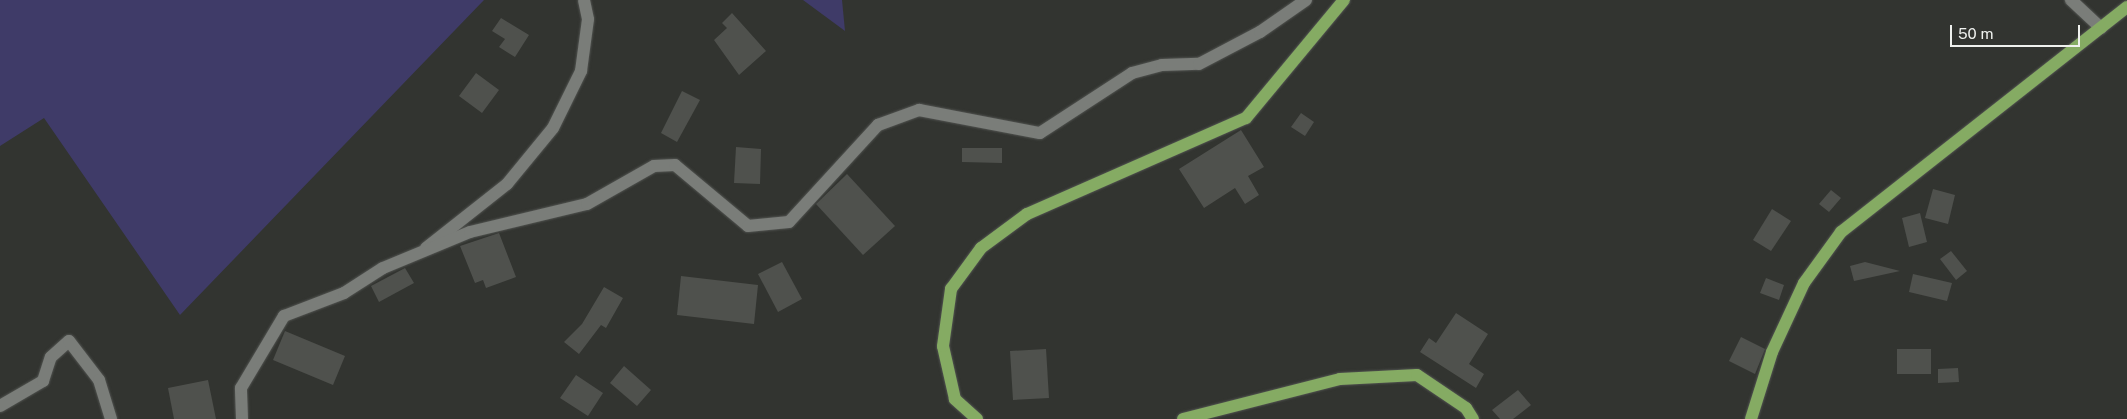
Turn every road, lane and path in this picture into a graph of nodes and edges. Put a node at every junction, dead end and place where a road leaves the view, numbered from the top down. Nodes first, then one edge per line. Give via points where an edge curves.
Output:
1 (584, 0) edge
2 (1306, 0) edge
3 (1344, 0) edge
4 (2071, 0) edge
5 (2127, 7) edge
6 (2101, 28) junction
7 (414, 258) junction
8 (0, 406) edge
9 (111, 419) edge
10 (242, 419) edge
11 (976, 419) edge
12 (1183, 419) edge
13 (1473, 419) edge
14 (1751, 419) edge

1 - 7 street via 588,19 581,71 554,128 507,184
2 - 7 street via 1260,32 1199,64 1162,65 1132,73 1040,133 919,110 878,126 789,222 748,226 675,165 654,166 587,204 470,232
3 - 11 main road via 1246,118 1027,214 981,248 951,289 943,346 955,399
4 - 6 street
5 - 6 main road
6 - 14 main road via 1841,232 1804,283 1772,352
7 - 10 street via 383,268 344,293 284,316 241,388
8 - 9 street via 43,381 51,357 69,341 99,380
12 - 13 main road via 1340,379 1417,375 1466,408

